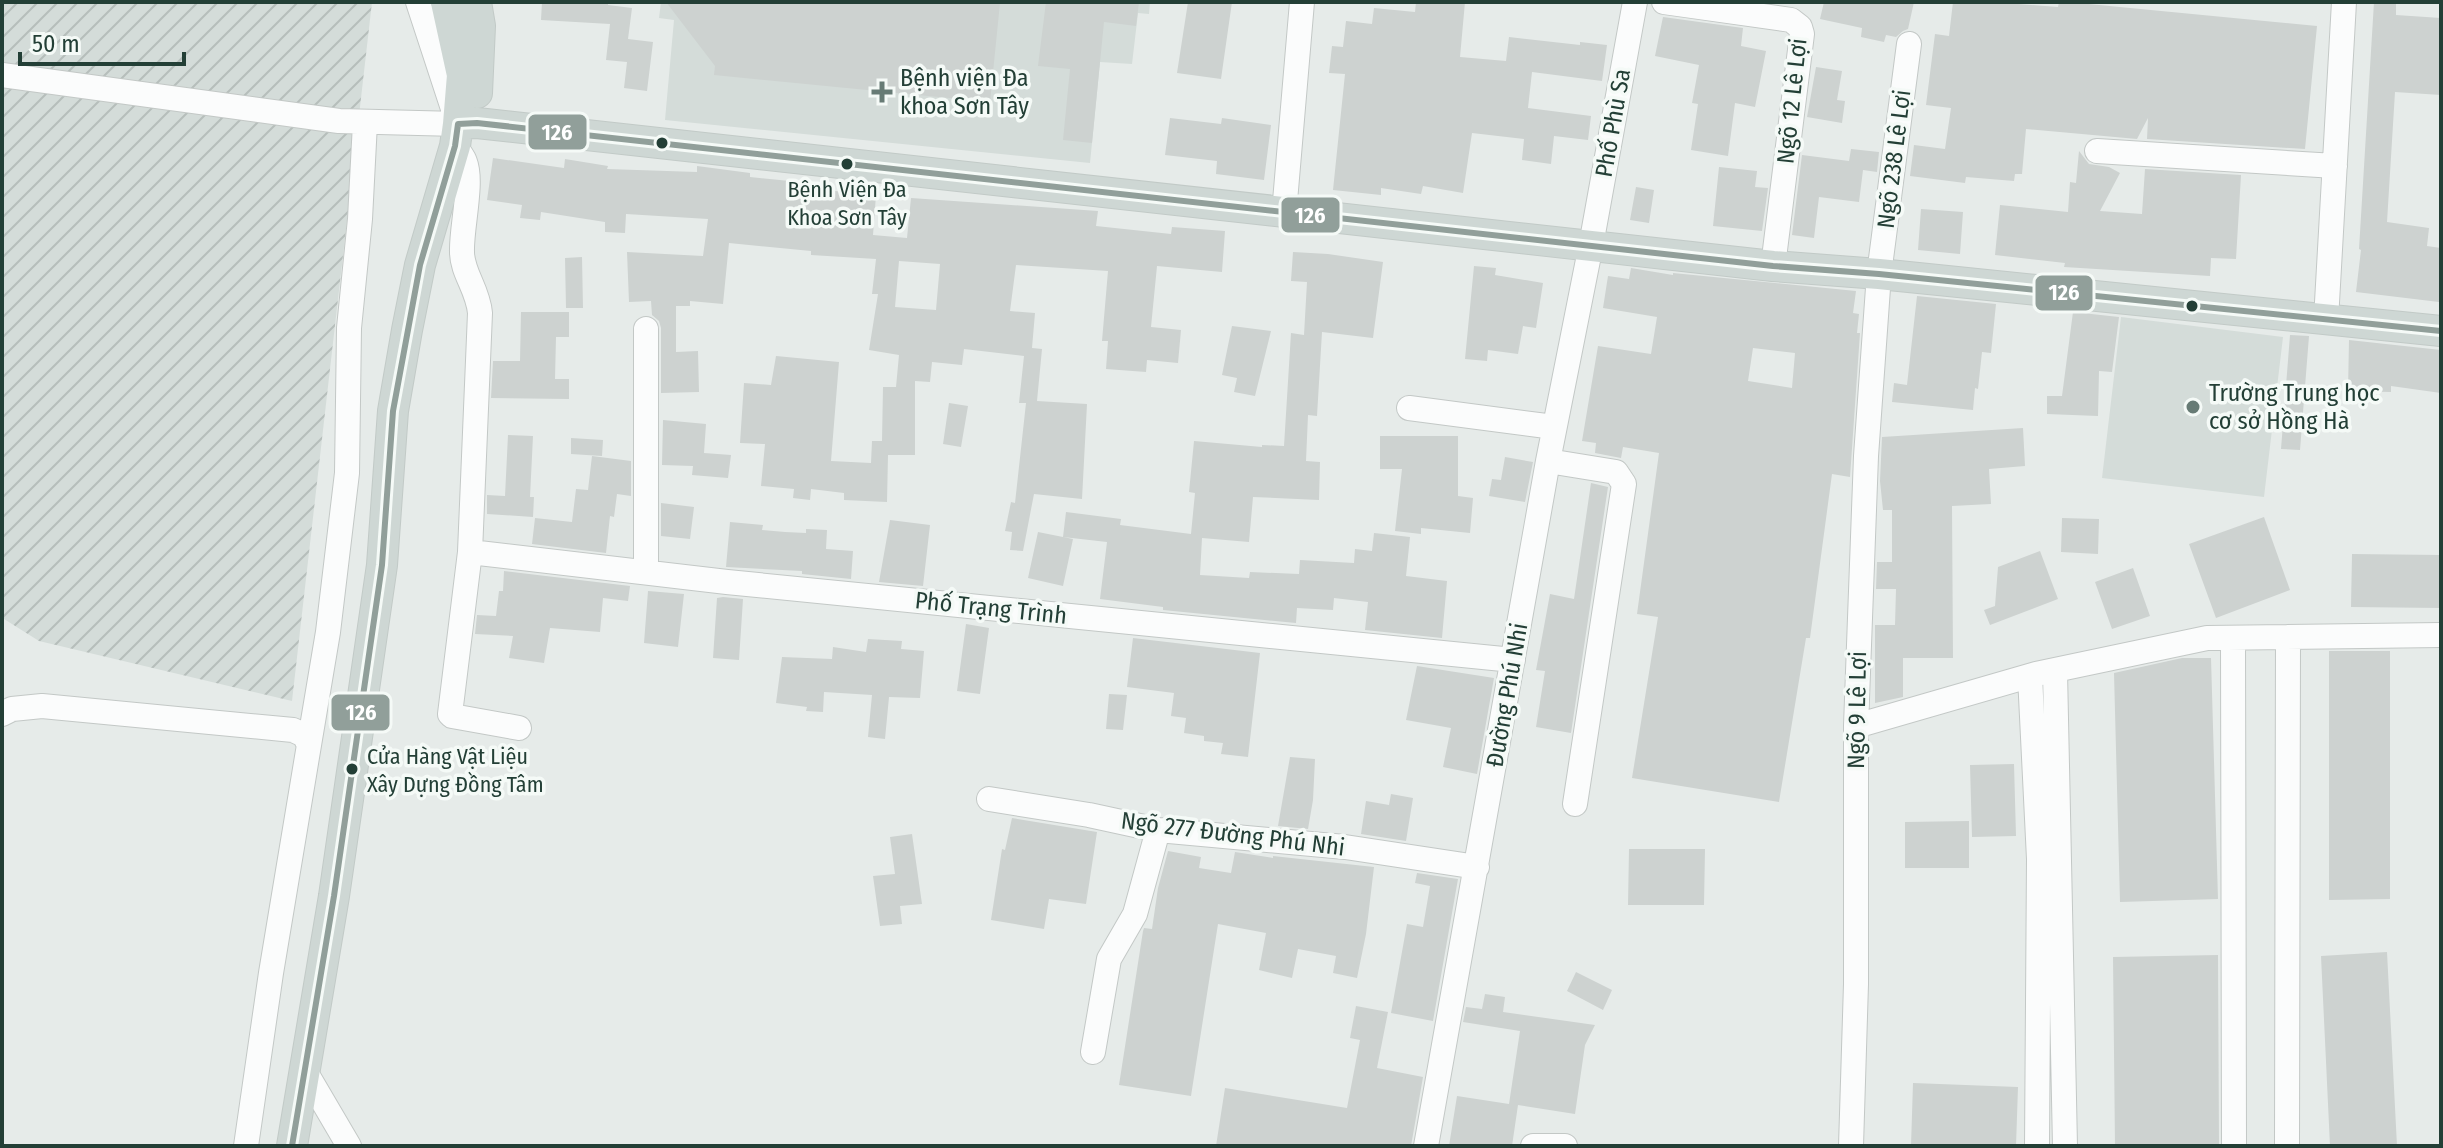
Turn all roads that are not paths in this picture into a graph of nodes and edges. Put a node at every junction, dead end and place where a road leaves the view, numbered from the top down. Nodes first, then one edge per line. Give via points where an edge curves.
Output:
1 (418, 2) edge
2 (446, 2) edge
3 (476, 2) edge
4 (1302, 2) edge
5 (1635, 2) edge
6 (1664, 2) edge
7 (2344, 2) edge
8 (1909, 44) dead end
9 (2, 75) edge
10 (365, 123) junction
11 (463, 131) junction
12 (2097, 151) dead end
13 (2335, 166) junction
14 (1284, 213) junction
15 (1591, 245) junction
16 (1773, 266) junction
17 (1879, 274) junction
18 (2326, 320) junction
19 (646, 329) dead end
20 (2441, 331) edge
21 (1409, 408) dead end
22 (1554, 427) junction
23 (1548, 461) junction
24 (470, 552) junction
25 (646, 572) junction
26 (2441, 635) edge
27 (2288, 637) junction
28 (2233, 638) junction
29 (1513, 660) junction
30 (2055, 671) junction
31 (2030, 676) junction
32 (2, 714) edge
33 (1856, 726) junction
34 (519, 728) dead end
35 (309, 745) junction
36 (989, 799) dead end
37 (1575, 804) dead end
38 (1158, 830) junction
39 (1477, 867) junction
40 (1093, 1052) dead end
41 (305, 1071) junction
42 (246, 1146) edge
43 (292, 1146) edge
44 (349, 1146) edge
45 (1426, 1146) edge
46 (1533, 1146) edge
47 (1565, 1146) edge
48 (1851, 1146) edge
49 (2037, 1146) edge
50 (2065, 1146) edge
51 (2234, 1146) edge
52 (2287, 1146) edge

1 - 11 street
2 - 11 main road via 462,75
3 - 11 main road via 480,26
4 - 14 street
5 - 15 street, Phố Phù Sa
6 - 16 street, Ngõ 12 Lê Lợi via 1791,20 1800,27
7 - 13 street
8 - 17 street, Ngõ 238 Lê Lợi
9 - 10 street
10 - 11 street
10 - 35 street via 349,328 347,473
11 - 14 main road
11 - 24 street via 467,179 462,253 480,313
11 - 41 main road via 420,265 393,411 382,565
12 - 13 street
13 - 18 street
14 - 15 main road
15 - 16 main road
15 - 22 street, Đường Phú Nhi
16 - 17 main road
17 - 18 main road
17 - 33 street, Ngõ 9 Lê Lợi
18 - 20 main road
19 - 25 street
21 - 22 street
22 - 23 street, Đường Phú Nhi
23 - 29 street, Đường Phú Nhi
23 - 37 street via 1616,472 1624,484
24 - 25 street, Phố Trạng Trình
24 - 34 street via 450,714
25 - 29 street, Phố Trạng Trình
26 - 27 street
27 - 28 street
27 - 52 street
28 - 30 street via 2207,638
28 - 51 street
29 - 39 street, Đường Phú Nhi
30 - 31 street
30 - 50 street
31 - 33 street
31 - 49 street via 2039,859
32 - 35 street via 42,706 293,730
33 - 48 street, Ngõ 9 Lê Lợi
35 - 42 street
36 - 38 street, Ngõ 277 Đường Phú Nhi
38 - 39 street, Ngõ 277 Đường Phú Nhi via 1345,847
38 - 40 street via 1135,914 1109,959
39 - 45 street, Đường Phú Nhi
41 - 43 main road
41 - 44 street
46 - 47 street

